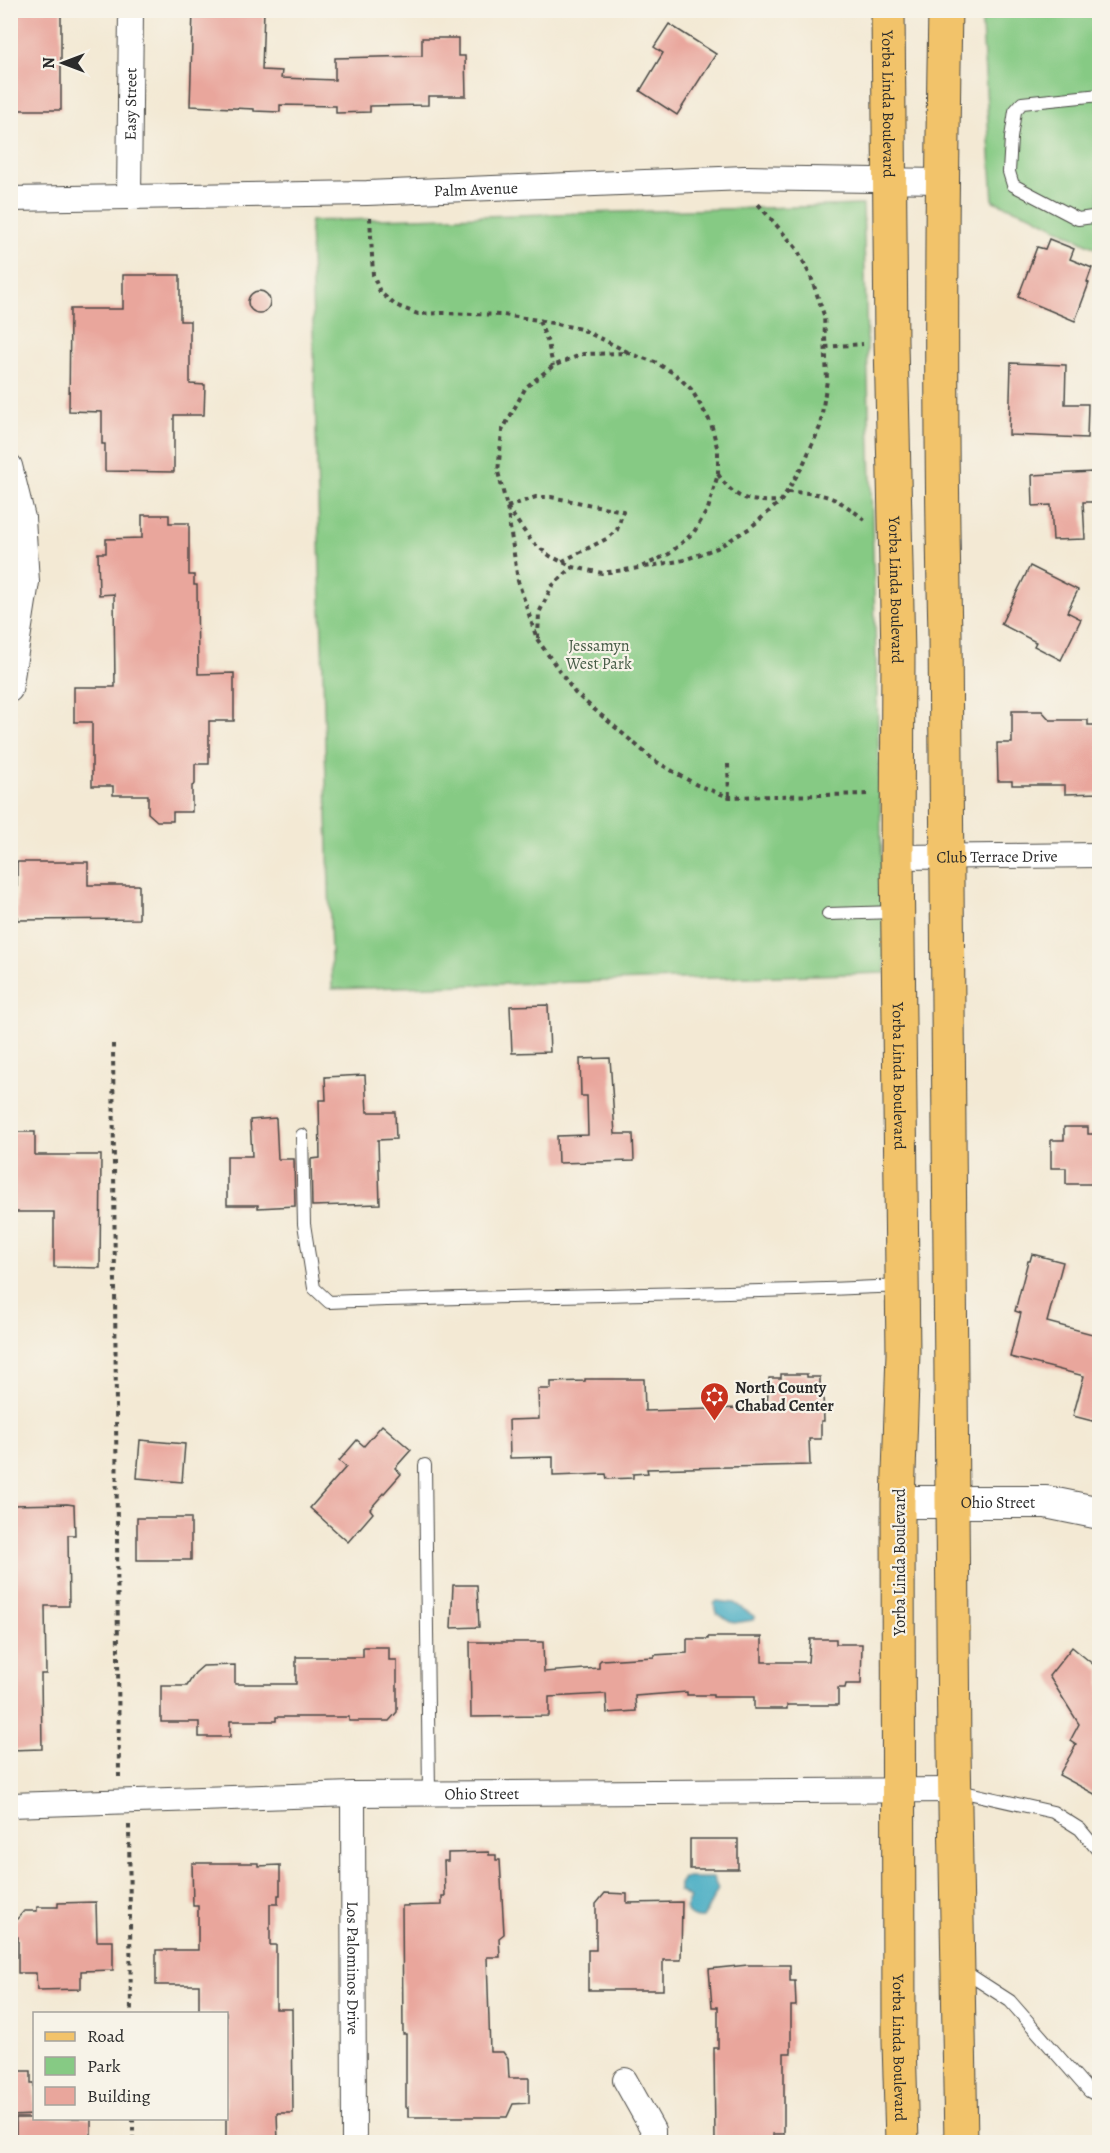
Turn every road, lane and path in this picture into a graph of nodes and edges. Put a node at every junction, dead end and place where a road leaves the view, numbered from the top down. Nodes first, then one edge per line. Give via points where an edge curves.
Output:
1 (131, 10) edge
2 (888, 10) edge
3 (945, 10) edge
4 (1100, 95) edge
5 (745, 178) junction
6 (888, 181) junction
7 (942, 181) junction
8 (367, 193) junction
9 (129, 196) junction
10 (10, 199) edge
11 (1100, 216) edge
12 (538, 320) junction
13 (891, 342) junction
14 (825, 347) junction
15 (628, 353) junction
16 (553, 366) junction
17 (10, 466) edge
18 (718, 474) junction
19 (786, 492) junction
20 (781, 501) junction
21 (507, 507) junction
22 (894, 542) junction
23 (561, 562) junction
24 (573, 567) junction
25 (639, 568) junction
26 (537, 639) junction
27 (10, 690) edge
28 (728, 764) dead end
29 (896, 791) junction
30 (729, 797) junction
31 (1100, 855) edge
32 (897, 856) junction
33 (947, 856) junction
34 (898, 912) junction
35 (828, 914) dead end
36 (113, 1044) dead end
37 (302, 1135) dead end
38 (902, 1286) junction
39 (425, 1466) dead end
40 (898, 1502) junction
41 (953, 1502) junction
42 (1100, 1513) edge
43 (899, 1788) junction
44 (955, 1790) junction
45 (429, 1793) junction
46 (352, 1794) junction
47 (124, 1801) junction
48 (10, 1805) edge
49 (1100, 1853) edge
50 (958, 1968) junction
51 (132, 2012) edge
52 (625, 2080) dead end
53 (1100, 2097) edge
54 (133, 2120) edge
55 (133, 2142) edge
56 (354, 2142) edge
57 (653, 2142) edge
58 (902, 2142) edge
59 (961, 2142) edge

1 - 9 street, Easy Street
2 - 6 main road, Yorba Linda Boulevard
3 - 7 main road
4 - 11 lane via 1022,103 1015,111 1009,172 1014,185 1078,219
5 - 6 street, Palm Avenue
5 - 8 street, Palm Avenue
5 - 14 path via 760,208 796,249 811,277 824,315
6 - 7 street, Palm Avenue
6 - 13 main road, Yorba Linda Boulevard
7 - 33 main road via 941,478
8 - 9 street, Palm Avenue
8 - 12 path via 373,275 380,292 395,305 418,314 503,315
9 - 10 street, Palm Avenue
12 - 15 path via 580,329
12 - 16 path
13 - 14 path
13 - 22 main road, Yorba Linda Boulevard
14 - 19 path via 827,380 820,427
15 - 16 path via 583,354
15 - 18 path via 656,362 691,388 711,423 718,451
16 - 21 path via 526,387 502,431 498,472
17 - 27 street via 23,518 27,582
18 - 20 path via 727,489 738,495 758,501
18 - 25 path via 708,509 694,532 669,554
19 - 20 path
19 - 22 path via 810,492 840,500
20 - 25 path via 750,528 717,548 684,560
21 - 23 path via 532,542
21 - 23 path via 536,497 551,497 623,511 617,530 608,538
21 - 26 path via 518,581
22 - 29 main road, Yorba Linda Boulevard via 898,654
23 - 24 path
24 - 25 path via 602,573
24 - 26 path via 552,586 539,614
26 - 30 path via 575,693 614,728 655,761 697,786
28 - 30 path
29 - 30 path
29 - 32 main road, Yorba Linda Boulevard
31 - 33 street, Club Terrace Drive
32 - 33 street, Club Terrace Drive
32 - 34 main road, Yorba Linda Boulevard
33 - 41 main road
34 - 35 lane
34 - 38 main road, Yorba Linda Boulevard
36 - 47 path
37 - 38 lane via 304,1224 312,1278 314,1288 329,1302
38 - 40 main road, Yorba Linda Boulevard
39 - 45 lane
40 - 41 street, Ohio Street
40 - 43 main road, Yorba Linda Boulevard
41 - 42 street, Ohio Street via 1046,1502
41 - 44 main road
43 - 44 street, Ohio Street
43 - 45 street, Ohio Street
43 - 58 main road, Yorba Linda Boulevard
44 - 49 lane via 1053,1812 1080,1829
44 - 50 main road
45 - 46 street, Ohio Street
46 - 47 street, Ohio Street
46 - 56 street, Los Palominos Drive
47 - 48 street, Ohio Street
47 - 51 path
50 - 53 lane via 1010,2001 1089,2091
50 - 59 main road
52 - 57 street via 653,2130
54 - 55 path

